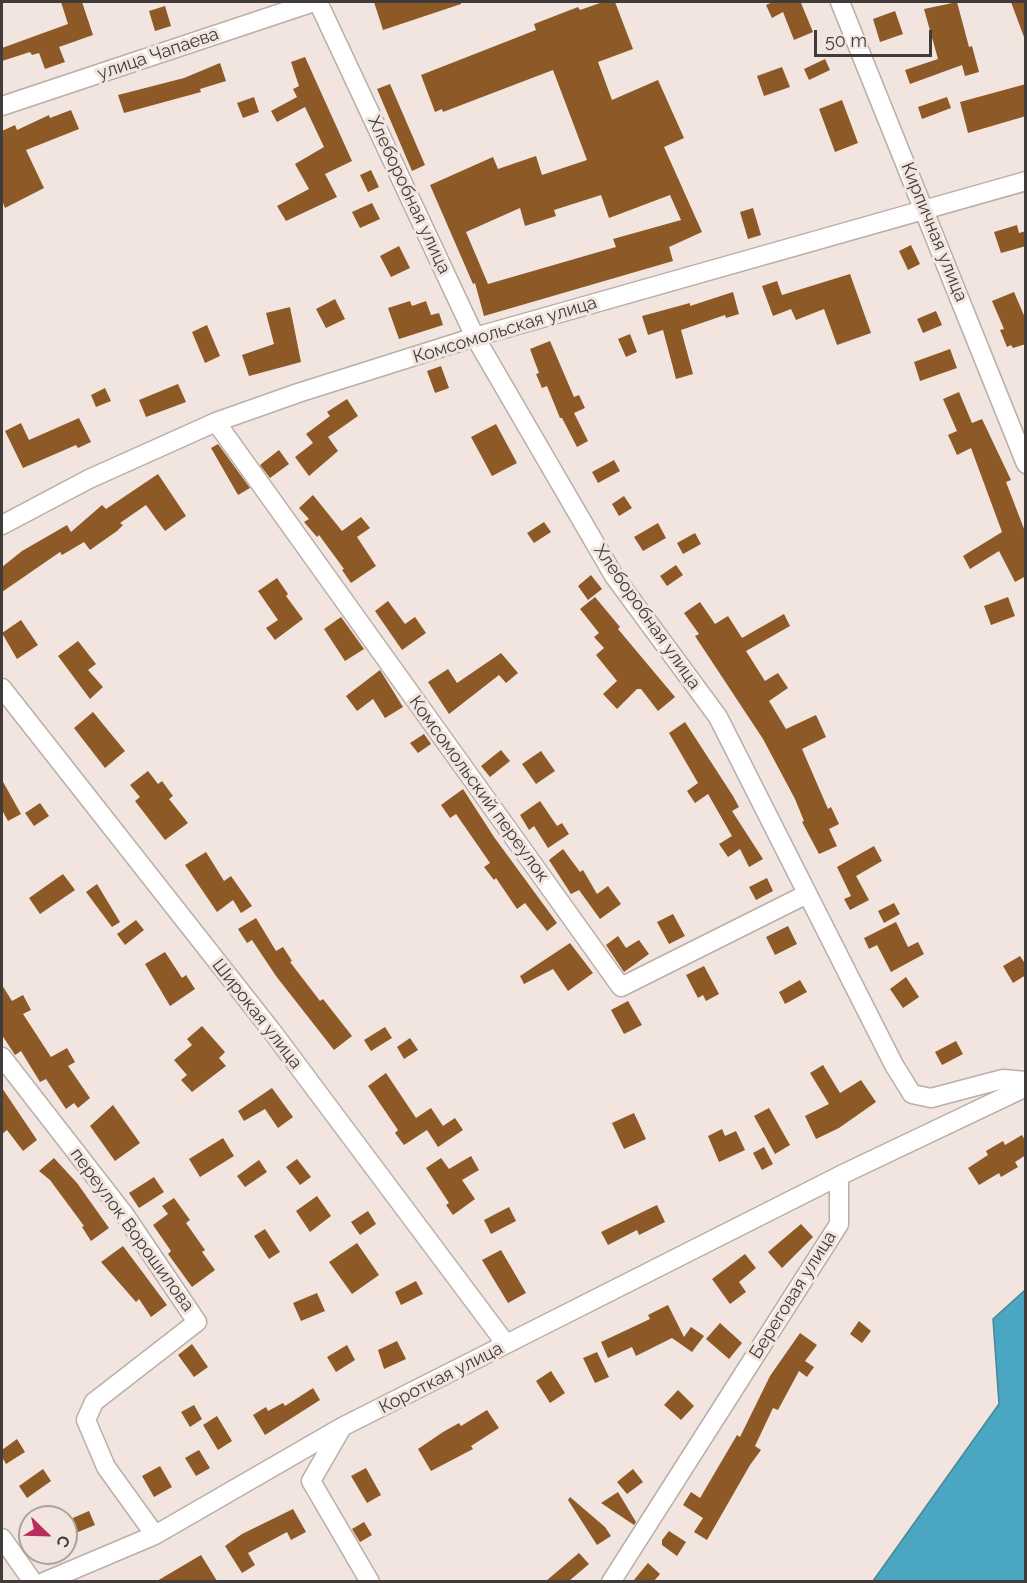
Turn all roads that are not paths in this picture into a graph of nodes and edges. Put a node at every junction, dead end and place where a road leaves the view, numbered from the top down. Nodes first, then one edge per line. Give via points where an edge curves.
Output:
1 (316, 2) edge
2 (840, 2) edge
3 (2, 106) edge
4 (1026, 181) edge
5 (925, 209) junction
6 (475, 337) junction
7 (216, 422) junction
8 (1026, 464) edge
9 (2, 525) edge
10 (2, 688) edge
11 (807, 894) junction
12 (2, 1057) edge
13 (1026, 1081) edge
14 (1026, 1087) edge
15 (839, 1176) junction
16 (506, 1344) junction
17 (342, 1427) junction
18 (155, 1535) junction
19 (2, 1538) edge
20 (33, 1581) edge
21 (44, 1581) edge
22 (370, 1581) edge
23 (611, 1581) edge

1 - 3 street, улица Чапаева
1 - 6 street, Хлеборобная улица
2 - 5 street, Кирпичная улица
4 - 5 street, Комсомольская улица
5 - 6 street, Комсомольская улица
5 - 8 street, Кирпичная улица
6 - 7 street, Комсомольская улица
6 - 11 street, Хлеборобная улица via 614,576 717,717
7 - 9 street, Комсомольская улица via 89,479
7 - 11 street, Комсомольский переулок via 621,987
10 - 16 street, Широкая улица via 271,1030
11 - 13 street, Хлеборобная улица via 912,1094 931,1098 1003,1078
12 - 18 street, переулок Ворошилова via 124,1214 197,1322 94,1402 86,1420 106,1467
14 - 15 street
15 - 16 street, Короткая улица
15 - 23 street, Береговая улица via 839,1224
16 - 17 street, Короткая улица
17 - 18 street, Короткая улица
17 - 22 street via 311,1481
18 - 21 street, Короткая улица
19 - 20 street

